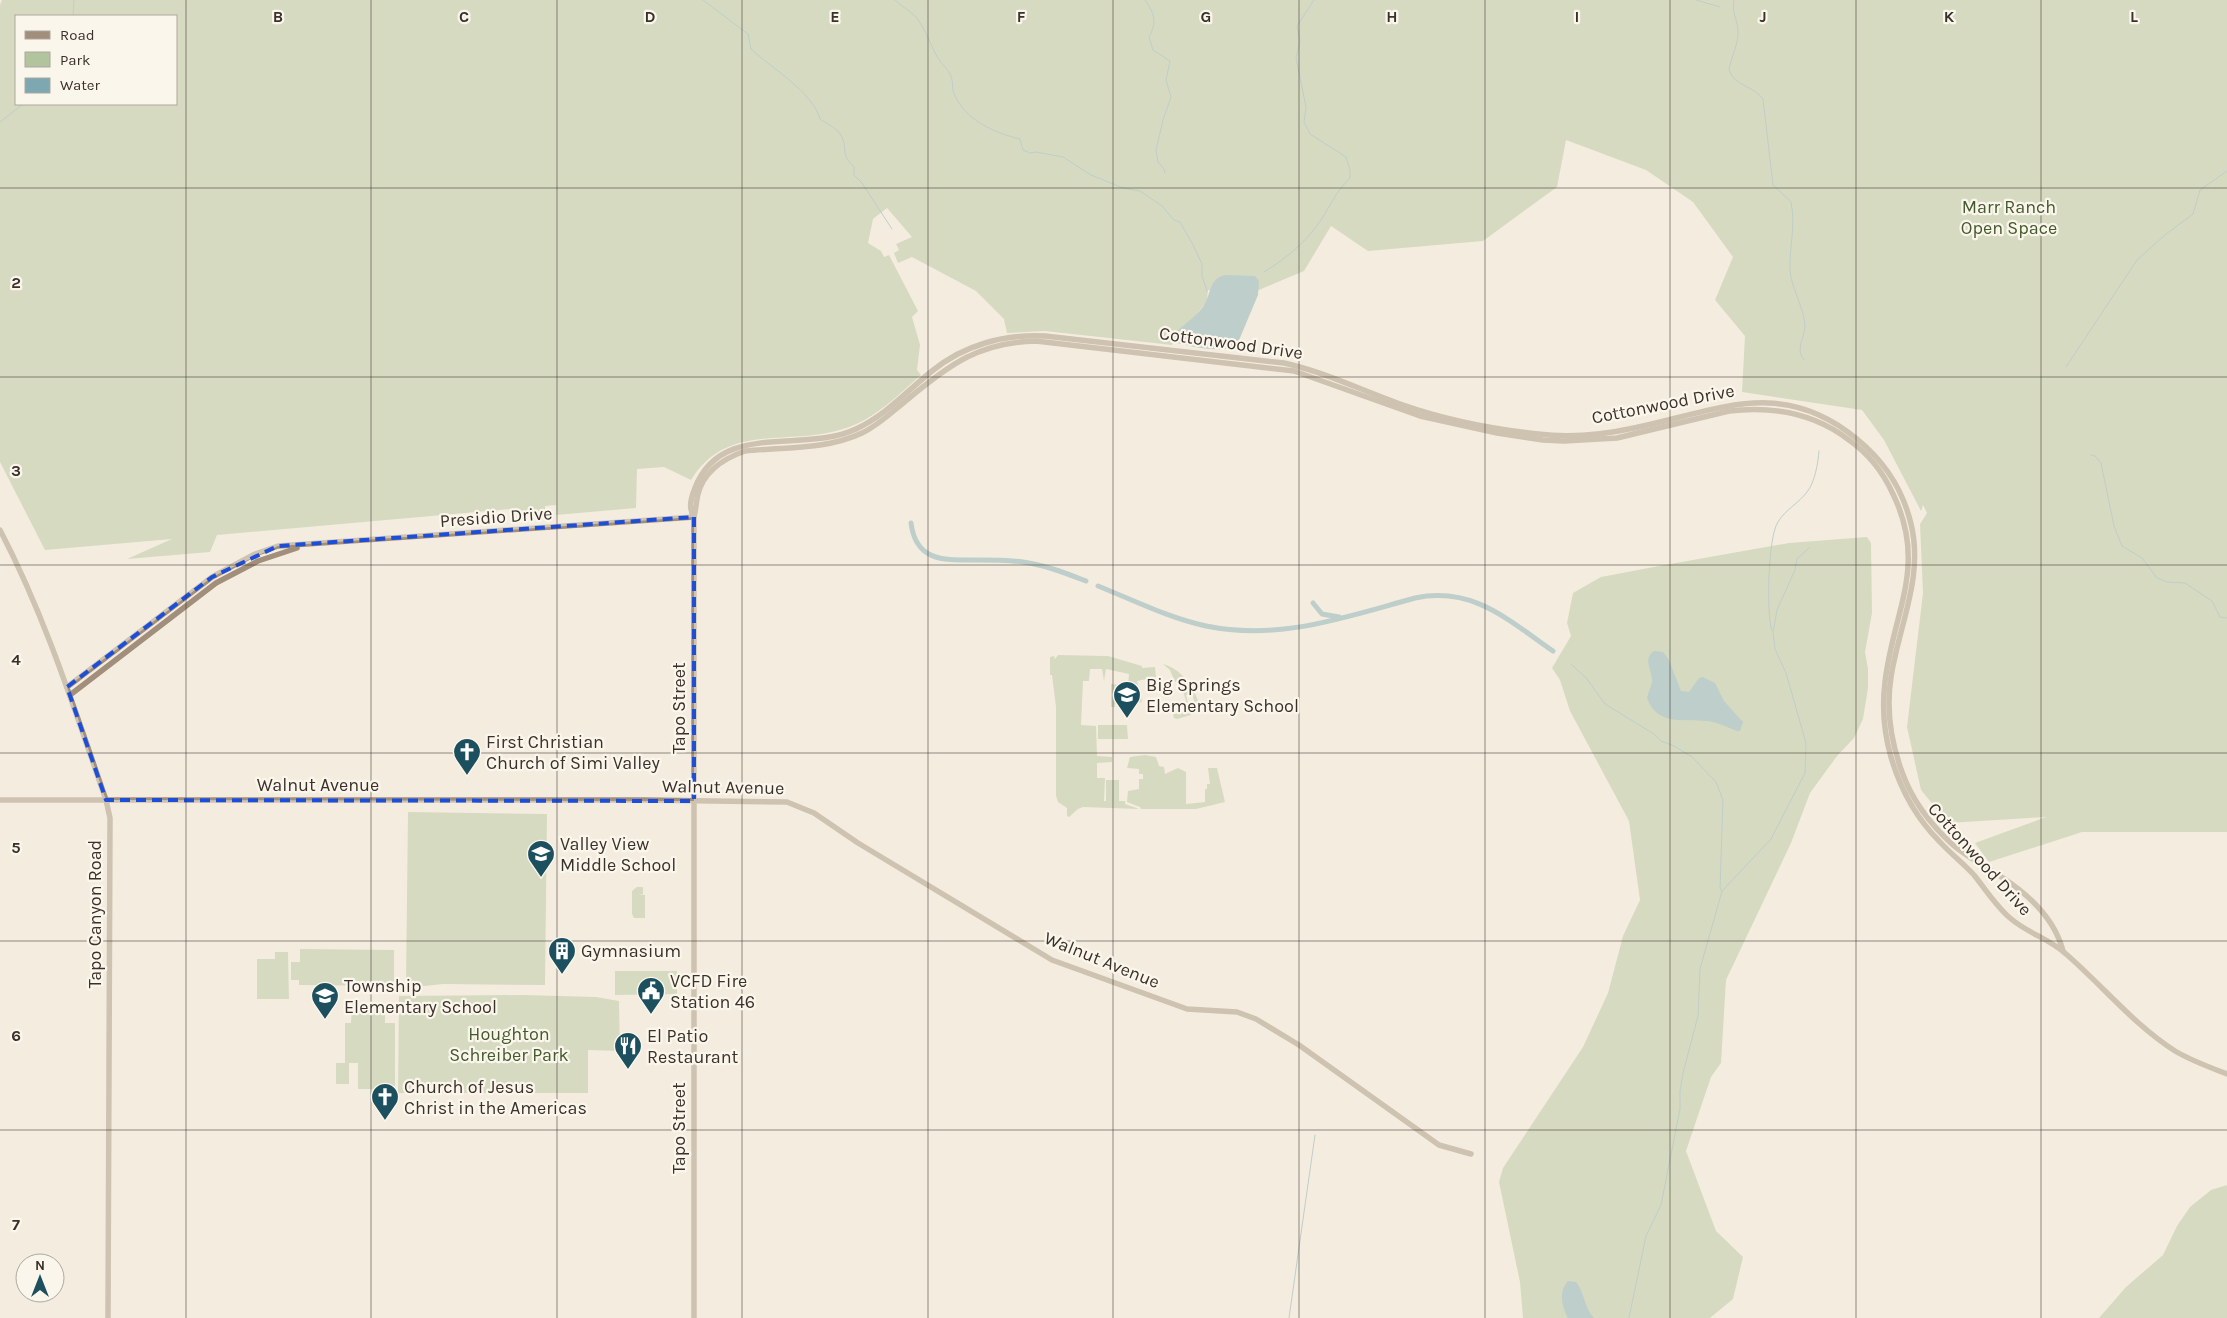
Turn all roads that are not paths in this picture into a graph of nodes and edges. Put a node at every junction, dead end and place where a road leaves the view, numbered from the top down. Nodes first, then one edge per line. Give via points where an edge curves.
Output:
1 (694, 517) junction
2 (0, 530) edge
3 (301, 546) junction
4 (67, 687) junction
5 (70, 695) junction
6 (0, 800) edge
7 (106, 800) junction
8 (694, 801) junction
9 (2063, 951) junction
10 (2227, 1074) edge
11 (1471, 1154) dead end
12 (108, 1318) edge
13 (694, 1318) edge

1 - 3 street, Presidio Drive
1 - 8 street, Tapo Street
1 - 9 street, Cottonwood Drive via 704,481 720,462 746,451 829,444 861,434 957,361 986,348 1018,342 1063,344 1294,371 1420,416 1543,440 1617,438 1746,409 1796,414 1828,426 1869,457 1888,484 1902,515 1908,548 1908,581 1883,699 1887,741 1898,778 1928,829 1962,862 2010,919
1 - 9 street, Cottonwood Drive via 690,506 697,483 707,468 725,453 751,444 817,440 846,433 873,420 953,356 1014,336 1045,336 1284,363 1312,370 1425,412 1514,431 1552,435 1614,432 1738,403 1802,409 1836,424 1867,447 1894,482 1911,524 1914,579 1889,693 1894,746 1903,776 1923,812 1953,845 2008,882 2047,918 2060,938
2 - 4 street, Tapo Canyon Road via 36,606
3 - 4 street, Presidio Drive via 278,546 255,554 212,577
3 - 5 street, Presidio Drive via 258,561 216,583
4 - 5 street, Tapo Canyon Road
5 - 7 street, Tapo Canyon Road
6 - 7 street, Walnut Avenue
7 - 8 street, Walnut Avenue
7 - 12 street, Tapo Canyon Road via 110,818 111,880
8 - 11 street, Walnut Avenue via 770,801 803,807 1052,960 1187,1009 1237,1012 1256,1019 1439,1144
8 - 13 street, Tapo Street
9 - 10 street via 2161,1041 2190,1059

